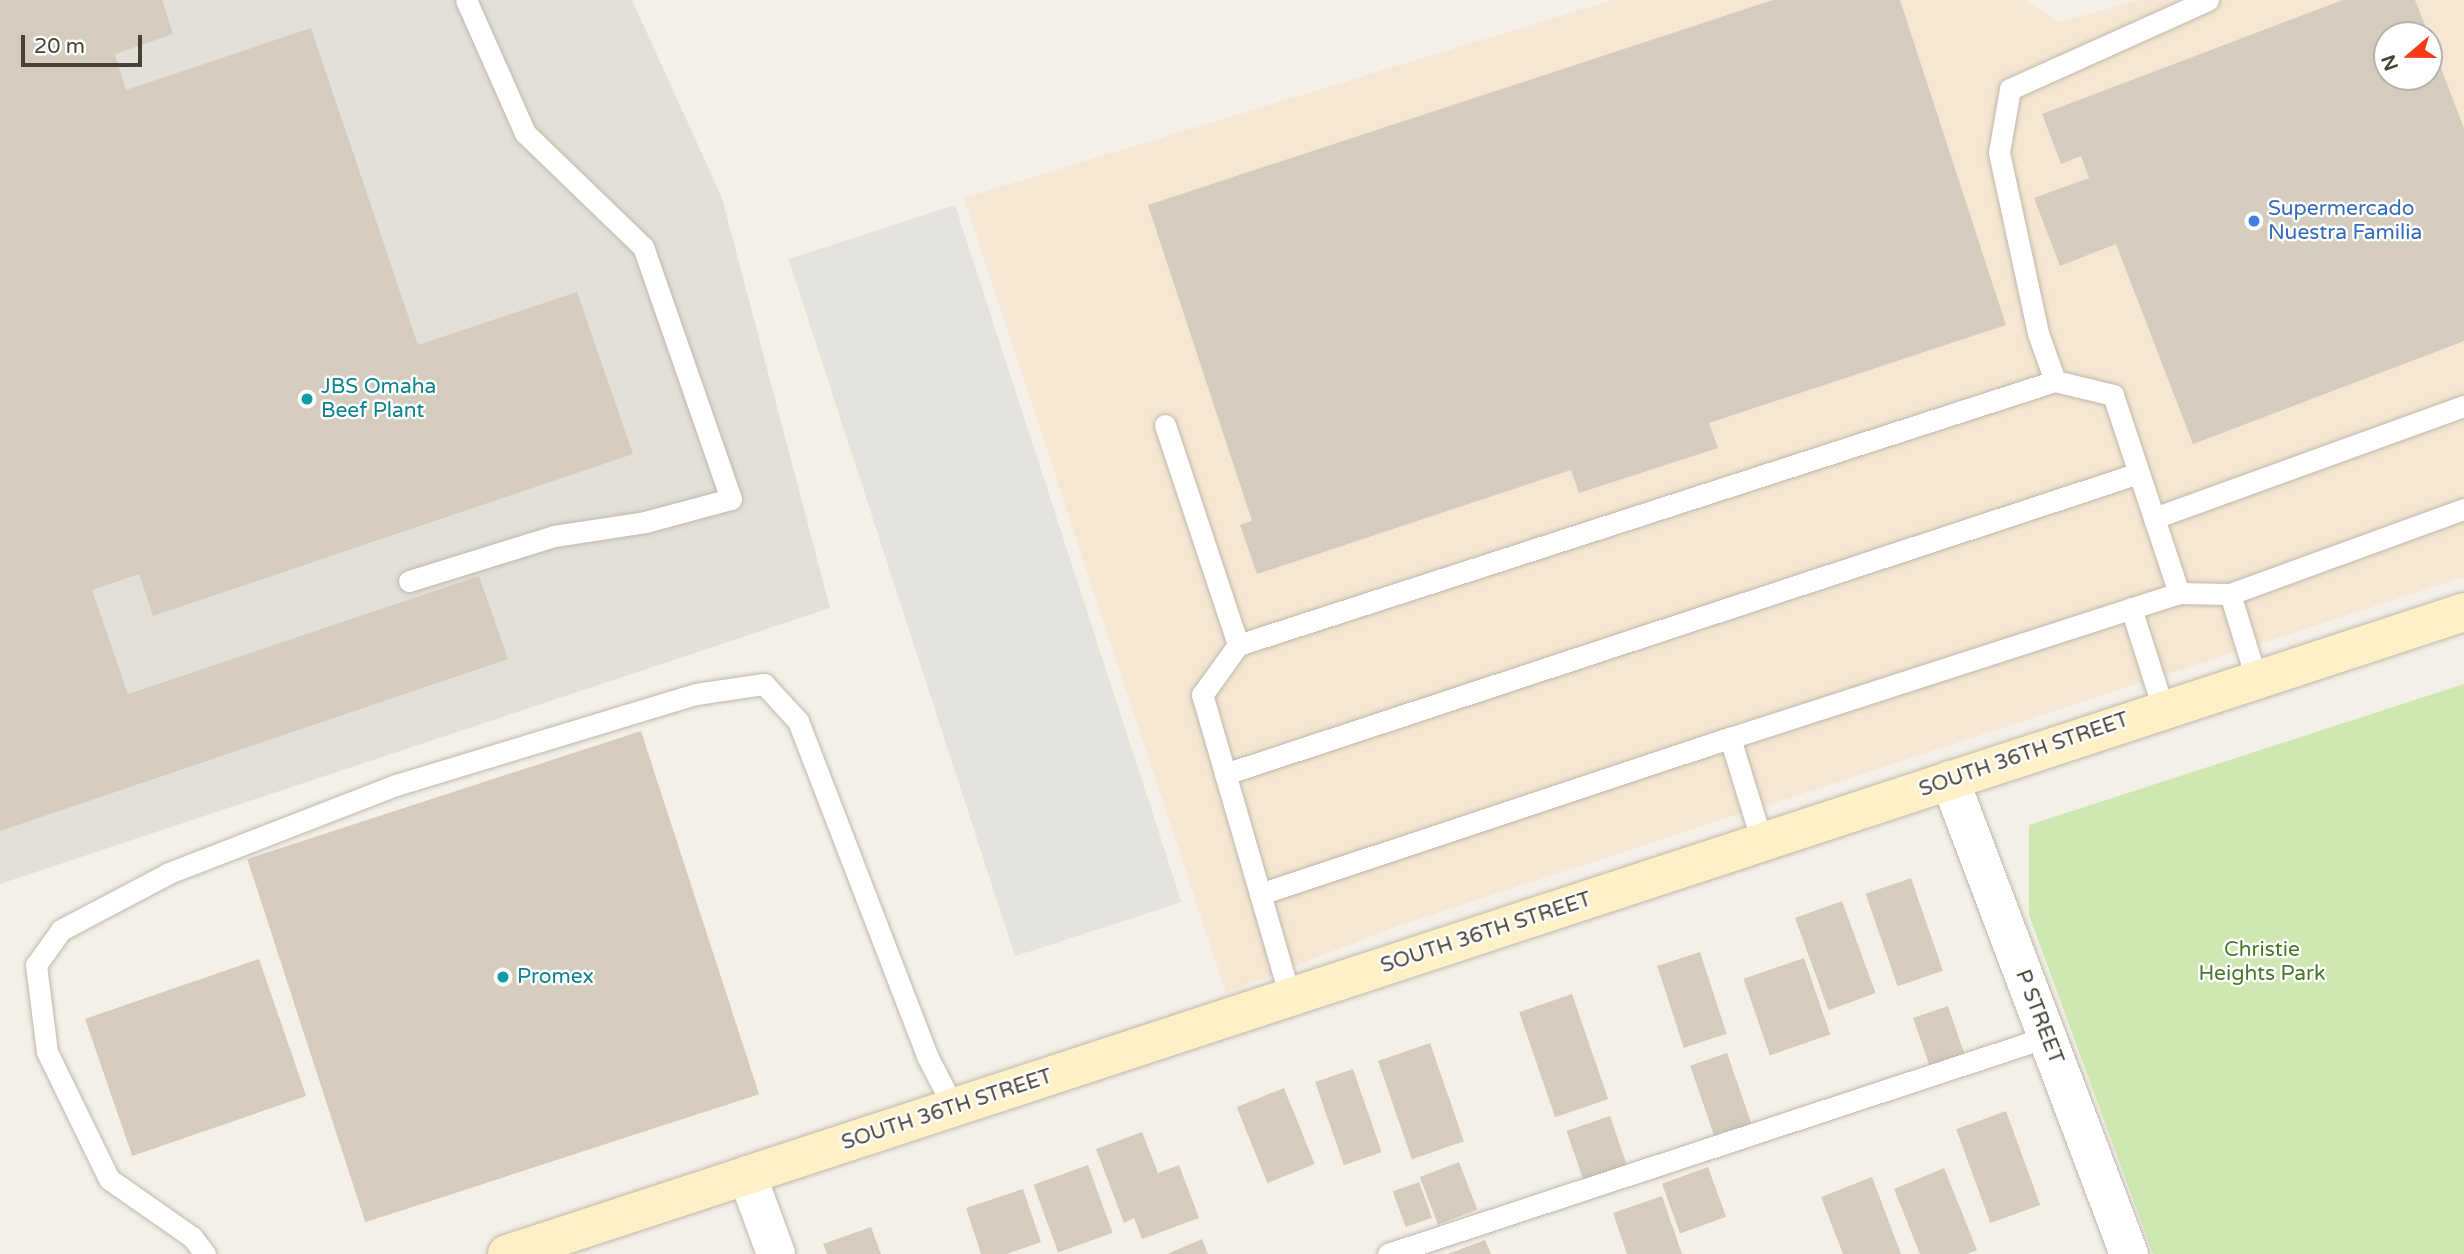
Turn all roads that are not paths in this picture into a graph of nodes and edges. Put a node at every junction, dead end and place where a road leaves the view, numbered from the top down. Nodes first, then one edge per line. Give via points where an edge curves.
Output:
1 (466, 0) edge
2 (2208, 0) edge
3 (2055, 381) junction
4 (2464, 406) edge
5 (1165, 425) dead end
6 (2139, 473) junction
7 (2464, 509) edge
8 (2154, 518) junction
9 (409, 581) dead end
10 (2179, 593) junction
11 (2230, 594) junction
12 (2131, 608) junction
13 (2464, 612) edge
14 (1238, 645) junction
15 (2256, 678) junction
16 (2163, 708) junction
17 (1730, 738) junction
18 (1225, 774) junction
19 (1950, 780) junction
20 (1762, 842) junction
21 (1260, 894) junction
22 (1290, 997) junction
23 (2047, 1037) junction
24 (954, 1108) junction
25 (747, 1175) junction
26 (205, 1254) edge
27 (508, 1254) edge
28 (776, 1254) edge
29 (1388, 1254) edge
30 (2129, 1254) edge

1 - 9 lane via 525,133 643,247 731,499 645,522 554,536
2 - 3 lane via 2010,89 1999,152 2038,333
3 - 6 lane via 2113,395
3 - 14 lane
4 - 8 lane
5 - 14 lane
6 - 8 lane
6 - 18 lane
7 - 11 lane
8 - 10 lane
10 - 11 lane
10 - 12 lane
11 - 15 lane
12 - 16 lane
12 - 17 lane
13 - 15 main road, SOUTH 36TH STREET
14 - 18 lane via 1202,695
15 - 16 main road, SOUTH 36TH STREET
16 - 19 main road, SOUTH 36TH STREET
17 - 20 lane
17 - 21 lane
18 - 21 lane
19 - 20 main road, SOUTH 36TH STREET
19 - 23 street, P STREET
20 - 22 main road, SOUTH 36TH STREET
21 - 22 lane
22 - 24 main road, SOUTH 36TH STREET
23 - 29 lane
23 - 30 street, P STREET
24 - 25 main road, SOUTH 36TH STREET
24 - 26 lane via 927,1056 798,721 764,684 696,694 396,785 169,873 61,930 36,965 47,1052 108,1179 192,1237
25 - 27 main road, SOUTH 36TH STREET
25 - 28 street

